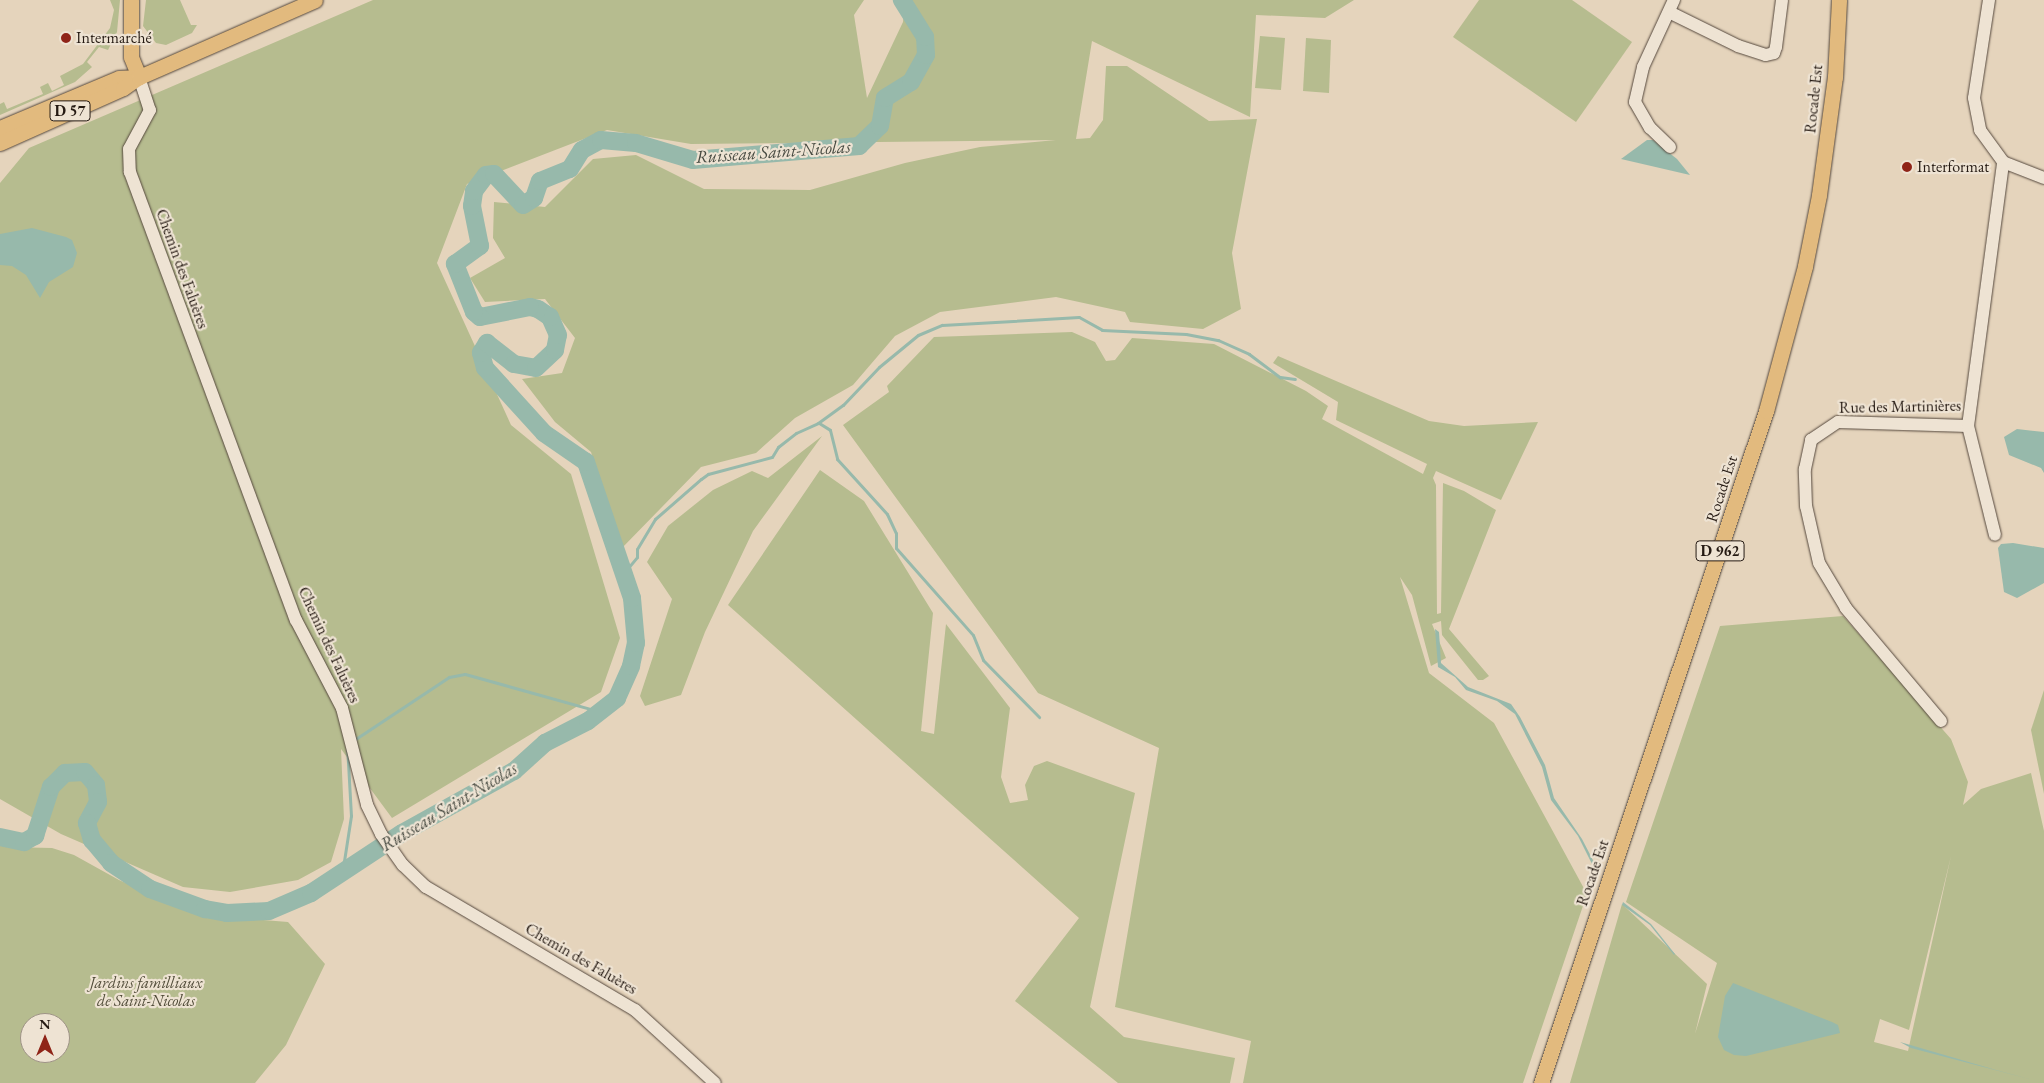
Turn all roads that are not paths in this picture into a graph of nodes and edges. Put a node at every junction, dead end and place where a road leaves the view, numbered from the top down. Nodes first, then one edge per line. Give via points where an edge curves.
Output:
1 (131, 0) edge
2 (315, 0) edge
3 (1674, 0) edge
4 (1782, 0) edge
5 (1989, 0) edge
6 (1839, 2) edge
7 (1671, 13) junction
8 (139, 77) junction
9 (0, 128) edge
10 (0, 143) edge
11 (1670, 147) dead end
12 (2003, 162) junction
13 (2044, 178) edge
14 (1968, 426) junction
15 (1994, 535) dead end
16 (1942, 721) dead end
17 (715, 1083) edge
18 (1541, 1083) edge

1 - 8 main road via 131,57
2 - 8 main road, D 57
3 - 7 street
4 - 7 street via 1776,47 1774,53 1766,55 1738,46
5 - 12 street via 1974,98 1980,130
6 - 18 main road, Rocade Est / D 962 via 1835,77 1819,195 1805,266 1769,402
7 - 11 street via 1643,67 1635,102 1650,128
8 - 9 main road, D 57 via 118,78
8 - 10 main road, D 57 via 123,88
8 - 17 street, Chemin des Faluères via 150,110 129,149 130,172 296,620 342,708 367,805 380,834 402,865 426,887 635,1010
12 - 13 street
12 - 14 street, Rue des Martinières
14 - 15 street
14 - 16 street, Rue des Martinières via 1838,422 1811,440 1805,469 1811,536 1823,571 1846,608

